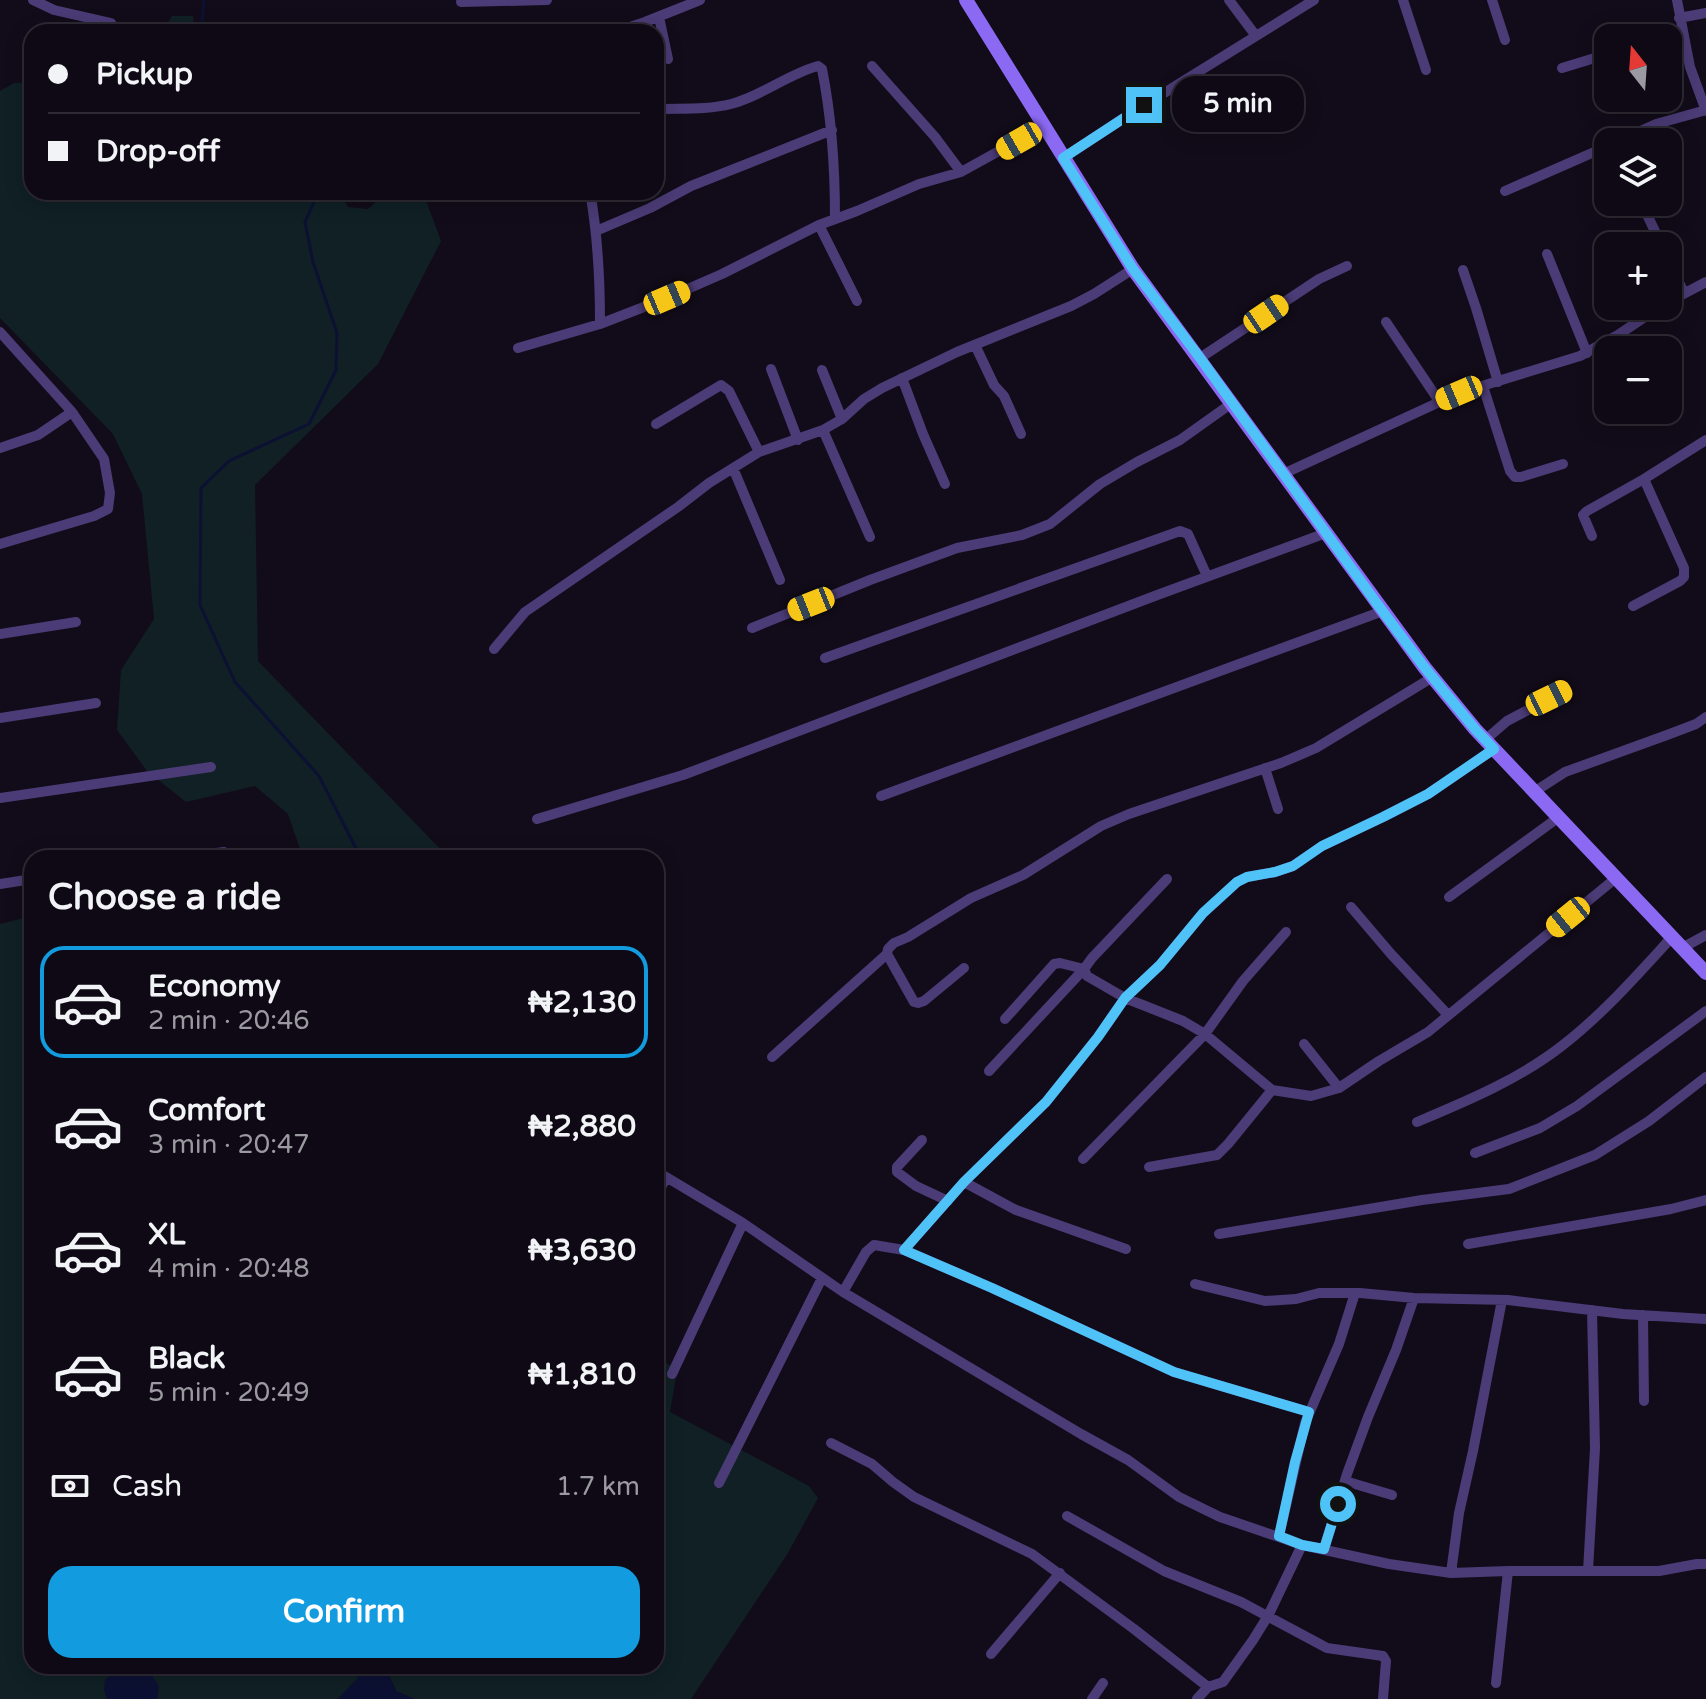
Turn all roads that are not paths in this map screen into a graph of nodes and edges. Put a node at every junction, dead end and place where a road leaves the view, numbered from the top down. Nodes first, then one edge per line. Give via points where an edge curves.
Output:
1 (33, 0) edge
2 (547, 0) edge
3 (700, 0) edge
4 (966, 0) edge
5 (1229, 0) edge
6 (1314, 0) edge
7 (1403, 0) edge
8 (1492, 0) edge
9 (1677, 0) edge
10 (461, 2) edge
11 (1706, 13) edge
12 (659, 17) junction
13 (1679, 18) junction
14 (111, 23) dead end
15 (638, 24) edge
16 (660, 24) edge
17 (1680, 24) edge
18 (1682, 32) edge
19 (1256, 36) junction
20 (664, 40) edge
21 (1505, 40) dead end
22 (1594, 58) edge
23 (668, 59) dead end
24 (872, 66) dead end
25 (1562, 68) dead end
26 (1426, 70) dead end
27 (1705, 106) edge
28 (664, 109) edge
29 (1044, 126) junction
30 (1647, 128) edge
31 (832, 130) junction
32 (1594, 152) edge
33 (1063, 158) junction
34 (961, 172) junction
35 (1505, 191) dead end
36 (591, 200) edge
37 (835, 218) junction
38 (819, 225) junction
39 (596, 231) junction
40 (1547, 254) dead end
41 (1347, 266) dead end
42 (1133, 269) junction
43 (1463, 270) dead end
44 (1706, 282) edge
45 (1682, 289) edge
46 (1684, 293) joint
47 (857, 301) dead end
48 (1640, 320) edge
49 (1386, 322) dead end
50 (600, 324) junction
51 (0, 332) edge
52 (975, 345) junction
53 (518, 348) dead end
54 (1587, 353) junction
55 (1200, 358) junction
56 (771, 369) dead end
57 (822, 370) dead end
58 (902, 378) junction
59 (1498, 382) junction
60 (1483, 386) junction
61 (1439, 401) junction
62 (1232, 403) junction
63 (72, 412) junction
64 (842, 419) junction
65 (656, 424) dead end
66 (823, 430) junction
67 (1021, 434) dead end
68 (798, 440) junction
69 (1706, 440) edge
70 (0, 448) edge
71 (759, 452) junction
72 (1563, 464) dead end
73 (733, 468) junction
74 (1283, 474) junction
75 (1644, 479) junction
76 (945, 484) dead end
77 (1326, 533) junction
78 (1592, 536) dead end
79 (870, 537) dead end
80 (0, 544) edge
81 (1207, 576) junction
82 (780, 580) dead end
83 (1633, 606) dead end
84 (1383, 611) junction
85 (76, 622) dead end
86 (752, 628) dead end
87 (0, 634) edge
88 (494, 649) dead end
89 (825, 658) dead end
90 (1433, 677) junction
91 (1564, 691) dead end
92 (96, 703) dead end
93 (1706, 717) edge
94 (0, 718) edge
95 (1489, 744) junction
96 (211, 767) dead end
97 (1265, 768) junction
98 (1534, 792) junction
99 (881, 796) dead end
100 (0, 798) edge
101 (1278, 809) dead end
102 (1559, 817) junction
103 (537, 819) dead end
104 (1616, 878) junction
105 (1167, 879) dead end
106 (24, 880) edge
107 (0, 884) edge
108 (1449, 897) dead end
109 (1351, 907) dead end
110 (1286, 932) dead end
111 (1706, 935) edge
112 (1677, 942) junction
113 (887, 954) junction
114 (964, 968) dead end
115 (1084, 969) junction
116 (1706, 973) edge
117 (1125, 998) junction
118 (1706, 1011) edge
119 (1448, 1015) junction
120 (1005, 1019) dead end
121 (1205, 1034) junction
122 (1304, 1044) dead end
123 (772, 1057) dead end
124 (989, 1071) dead end
125 (1706, 1077) edge
126 (1339, 1088) junction
127 (1272, 1090) junction
128 (1417, 1122) dead end
129 (922, 1140) dead end
130 (1475, 1153) dead end
131 (1083, 1159) dead end
132 (1149, 1167) dead end
133 (664, 1177) edge
134 (964, 1182) junction
135 (1706, 1200) edge
136 (948, 1201) junction
137 (743, 1223) junction
138 (1219, 1234) dead end
139 (1468, 1244) dead end
140 (1126, 1249) dead end
141 (904, 1250) junction
142 (822, 1278) junction
143 (1195, 1284) dead end
144 (843, 1292) junction
145 (1355, 1293) junction
146 (1414, 1298) junction
147 (1502, 1300) junction
148 (1592, 1310) junction
149 (1643, 1315) junction
150 (1706, 1319) edge
151 (672, 1374) dead end
152 (1644, 1401) dead end
153 (1309, 1412) junction
154 (831, 1443) dead end
155 (1345, 1481) junction
156 (719, 1483) dead end
157 (1392, 1495) dead end
158 (1067, 1516) dead end
159 (1279, 1536) junction
160 (1302, 1545) junction
161 (1324, 1549) junction
162 (1706, 1564) edge
163 (1508, 1571) junction
164 (1588, 1571) junction
165 (1060, 1573) junction
166 (1451, 1573) junction
167 (1268, 1616) junction
168 (991, 1654) dead end
169 (1103, 1683) dead end
170 (1496, 1683) dead end
171 (1208, 1687) junction
172 (1092, 1699) edge
173 (1197, 1699) edge
174 (1383, 1699) edge

1 - 14 street
2 - 10 street
3 - 12 street
4 - 29 street
5 - 19 street
6 - 19 street
7 - 26 street
8 - 21 street
9 - 13 street
11 - 13 street
12 - 15 street
12 - 16 street
13 - 17 street
18 - 27 street
19 - 33 street
20 - 23 street
22 - 25 street
24 - 34 street
27 - 30 street
28 - 31 street via 732,104 818,66
29 - 33 street
29 - 34 street
31 - 37 street
31 - 39 street
32 - 35 street
33 - 42 street
34 - 37 street
36 - 39 street
37 - 38 street
38 - 47 street
38 - 50 street via 722,274
39 - 50 street
40 - 54 street
41 - 55 street
42 - 52 street via 1071,306
42 - 55 street
43 - 59 street
44 - 46 street
45 - 46 street
48 - 54 street
49 - 61 street
50 - 53 street
51 - 63 street
52 - 58 street
52 - 67 street
54 - 59 street
55 - 62 street
56 - 68 street
57 - 64 street
58 - 64 street via 864,399
58 - 76 street
59 - 60 street
60 - 61 street
60 - 72 street via 1515,477
61 - 74 street
62 - 74 street
62 - 86 street via 1180,440 1100,484 1050,524 957,548
63 - 70 street via 38,435
63 - 80 street via 104,459 108,509
64 - 66 street
65 - 71 street via 721,385
66 - 68 street
66 - 79 street
68 - 71 street
69 - 75 street
71 - 73 street
73 - 82 street
73 - 88 street via 525,612
74 - 77 street
75 - 78 street via 1583,515
75 - 83 street via 1684,577
77 - 81 street
77 - 84 street
81 - 89 street via 1188,534 1180,531
81 - 103 street via 683,775
84 - 90 street
84 - 99 street
85 - 87 street
90 - 95 street
90 - 97 street via 1316,748
91 - 95 street via 1507,721
92 - 94 street
93 - 98 street via 1565,772
95 - 98 street
95 - 117 street via 1428,794 1293,866 1237,882
96 - 100 street
97 - 101 street
97 - 113 street via 1101,826 1023,875 894,943
98 - 102 street
102 - 104 street
102 - 108 street
104 - 112 street
104 - 119 street
105 - 115 street
106 - 107 street
109 - 119 street
110 - 121 street
111 - 112 street
112 - 116 street
112 - 128 street via 1563,1045 1482,1094
113 - 114 street via 918,1003
113 - 123 street
115 - 117 street
115 - 120 street via 1054,964
115 - 124 street
117 - 121 street
117 - 134 street via 1046,1102
118 - 130 street via 1577,1106 1540,1128
119 - 126 street
121 - 127 street
121 - 131 street
122 - 126 street
125 - 138 street via 1595,1155 1509,1189
126 - 127 street via 1311,1096
127 - 132 street via 1217,1155
129 - 136 street via 897,1172
133 - 137 street
134 - 136 street
134 - 140 street via 1016,1210
135 - 139 street
136 - 141 street
137 - 142 street
137 - 151 street
141 - 144 street via 874,1245
141 - 153 street via 1174,1372
142 - 144 street
142 - 156 street
143 - 145 street via 1265,1301
144 - 159 street via 1128,1460 1179,1497
145 - 146 street
145 - 153 street
146 - 147 street
146 - 155 street
147 - 148 street
147 - 166 street
148 - 149 street
148 - 164 street via 1595,1448
149 - 150 street
149 - 152 street
153 - 159 street
154 - 165 street via 872,1464 914,1497
155 - 157 street
155 - 161 street
158 - 167 street via 1164,1571
159 - 160 street
160 - 161 street
160 - 167 street
161 - 166 street
162 - 164 street via 1659,1571
163 - 164 street
163 - 166 street
163 - 170 street
165 - 168 street
165 - 171 street
167 - 171 street via 1223,1682
167 - 174 street via 1327,1648 1383,1656
169 - 172 street
171 - 173 street

